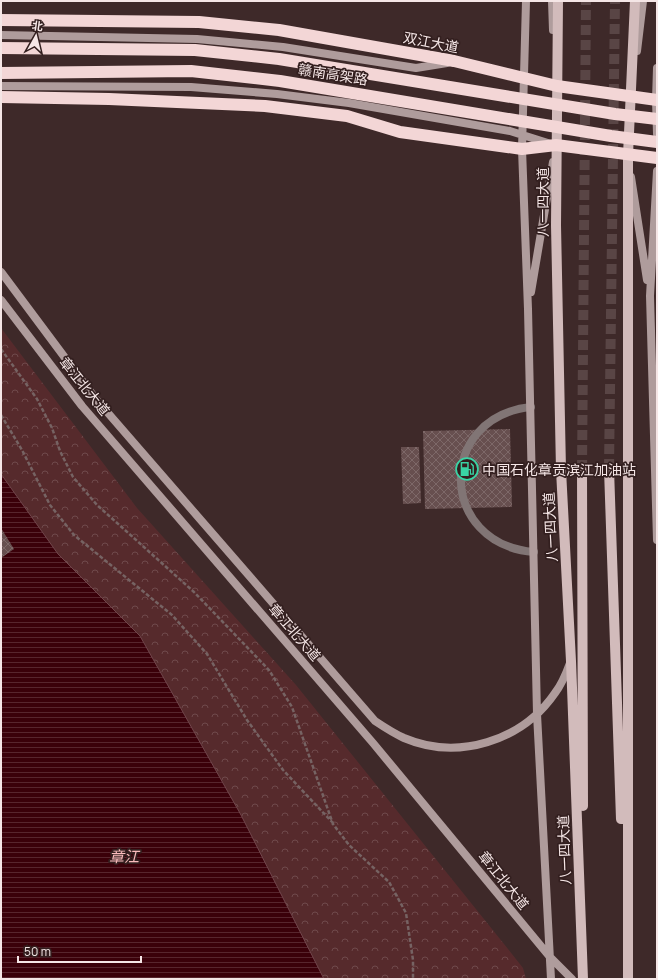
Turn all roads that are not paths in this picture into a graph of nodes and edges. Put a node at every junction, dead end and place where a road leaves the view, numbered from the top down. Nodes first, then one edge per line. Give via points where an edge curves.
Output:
1 (526, 1) edge
2 (552, 1) edge
3 (558, 1) edge
4 (635, 1) edge
5 (644, 1) edge
6 (1, 20) edge
7 (1, 35) edge
8 (1, 48) edge
9 (454, 62) junction
10 (657, 68) edge
11 (1, 73) edge
12 (524, 77) junction
13 (1, 86) edge
14 (13, 86) junction
15 (557, 86) junction
16 (1, 92) edge
17 (631, 95) junction
18 (1, 97) edge
19 (656, 100) edge
20 (657, 119) edge
21 (657, 134) edge
22 (522, 135) junction
23 (657, 142) edge
24 (556, 145) junction
25 (522, 149) junction
26 (628, 155) junction
27 (657, 158) edge
28 (657, 171) edge
29 (1, 272) edge
30 (650, 296) junction
31 (1, 300) edge
32 (528, 309) junction
33 (531, 407) junction
34 (609, 469) tunnel mouth
35 (582, 470) tunnel mouth
36 (657, 540) edge
37 (534, 552) junction
38 (571, 662) junction
39 (537, 714) junction
40 (550, 957) junction
41 (551, 979) edge
42 (572, 979) edge
43 (583, 979) edge
44 (627, 979) edge

1 - 12 main road
2 - 15 main road
3 - 15 main road, 八一四大道
4 - 17 main road
5 - 17 main road
6 - 9 highway, 双江大道 via 199,22 279,30
7 - 9 main road via 197,39 282,47 416,68
8 - 20 highway, 赣南高架路 via 195,50 279,59
9 - 12 highway, 双江大道
10 - 19 main road
11 - 23 highway, 赣南高架路 via 191,71 265,79
12 - 15 highway, 双江大道
12 - 22 main road
13 - 14 main road
14 - 16 main road
14 - 22 main road via 191,87 278,94 349,103
15 - 17 highway, 双江大道
15 - 24 main road, 八一四大道
17 - 19 highway, 双江大道
17 - 26 main road
18 - 25 highway via 266,106 347,116 400,132
19 - 21 main road
22 - 24 main road
22 - 25 main road
24 - 25 highway
24 - 26 highway
24 - 32 main road
24 - 38 main road, 八一四大道 via 561,470
25 - 32 main road
26 - 27 highway
26 - 30 main road
26 - 44 main road
28 - 30 main road
29 - 39 main road, 章江北大道 via 94,398 375,721 394,733 420,744 454,748 471,747 504,737
30 - 36 main road
31 - 40 main road, 章江北大道 via 82,406 374,742
32 - 33 main road
33 - 37 main road
33 - 37 lane via 507,412 486,424 477,433 465,454 460,478 465,503 477,525 497,542 521,551
34 - 44 main road
35 - 43 main road
37 - 39 main road
38 - 39 main road, 章江北大道 via 556,692
38 - 43 main road, 八一四大道
39 - 40 main road
40 - 41 main road
40 - 42 main road, 章江北大道

